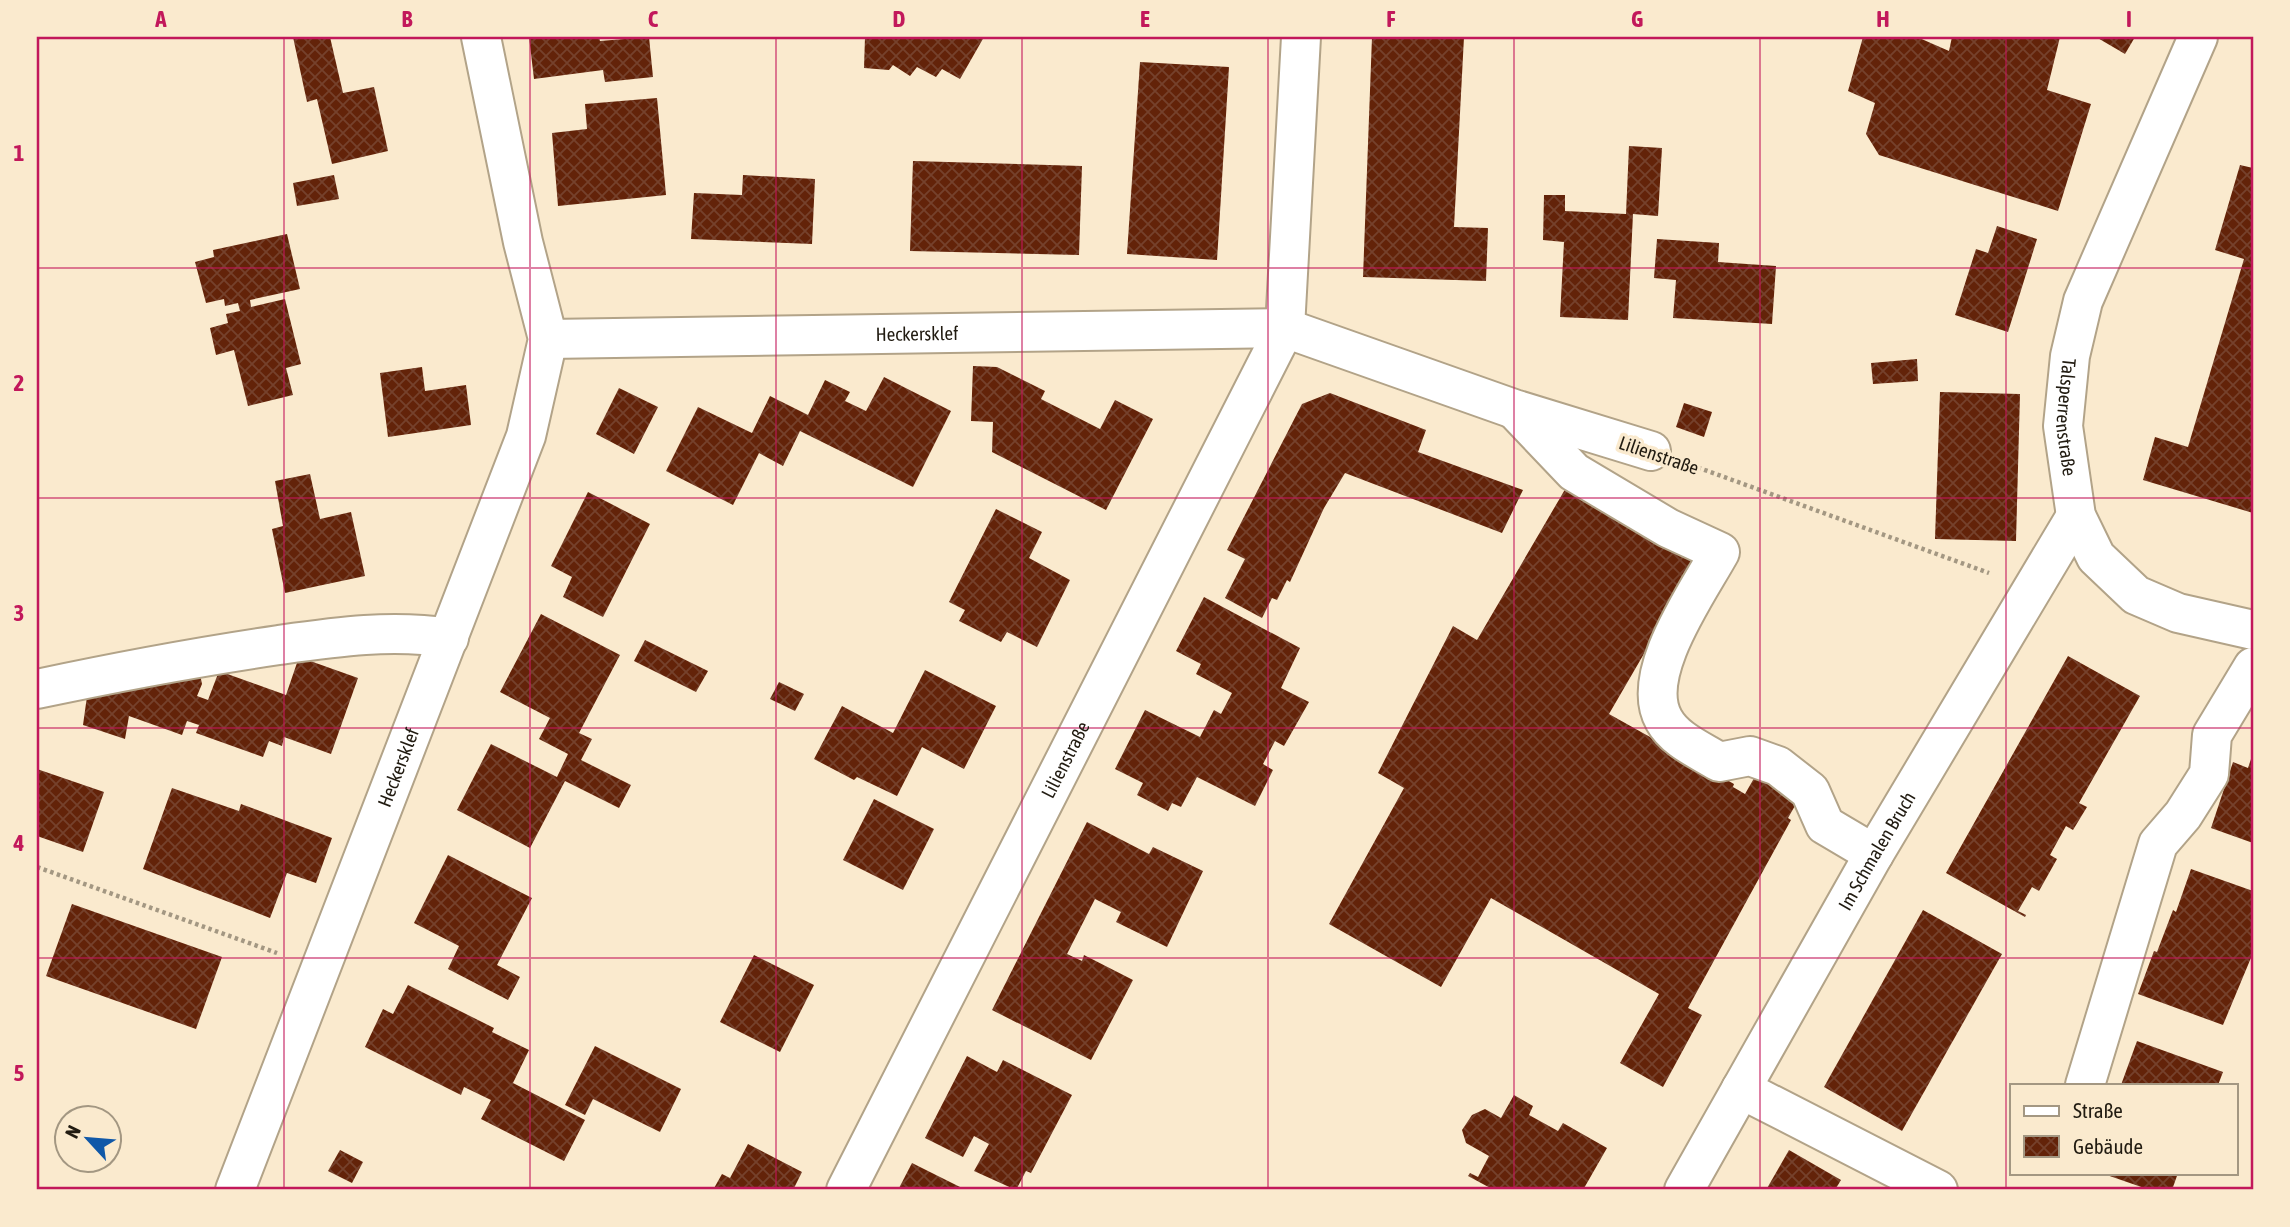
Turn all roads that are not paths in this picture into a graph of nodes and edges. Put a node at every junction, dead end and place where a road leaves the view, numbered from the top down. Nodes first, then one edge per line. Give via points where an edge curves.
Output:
1 (481, 37) edge
2 (1301, 37) edge
3 (2198, 37) edge
4 (1285, 328) junction
5 (548, 339) junction
6 (1514, 409) junction
7 (1651, 451) road end
8 (2076, 516) junction
9 (2253, 630) edge
10 (449, 638) junction
11 (2253, 667) edge
12 (37, 689) edge
13 (1874, 853) junction
14 (2085, 1084) edge
15 (1741, 1089) junction
16 (235, 1190) edge
17 (845, 1190) edge
18 (1684, 1190) edge
19 (1938, 1190) edge

1 - 5 street, Heckersklef
2 - 4 street, Lilienstraße
3 - 8 street, Talsperrenstraße via 2083,301 2070,356 2063,426
4 - 5 street, Heckersklef
4 - 6 street, Lilienstraße
4 - 17 street, Lilienstraße
5 - 10 street, Heckersklef via 526,436
6 - 7 street, Lilienstraße
6 - 13 street via 1574,472 1668,528 1720,552 1658,675 1657,705 1664,721 1678,737 1718,762 1751,756 1779,765 1810,791 1825,825
8 - 9 street, Talsperrenstraße via 2096,557 2136,595 2178,613
8 - 13 street, Im Schmalen Bruch
10 - 12 street via 411,632 358,635 185,659
10 - 16 street, Heckersklef
11 - 14 street via 2212,735 2209,775 2158,844
13 - 15 street, Im Schmalen Bruch
15 - 18 street, Im Schmalen Bruch
15 - 19 street

